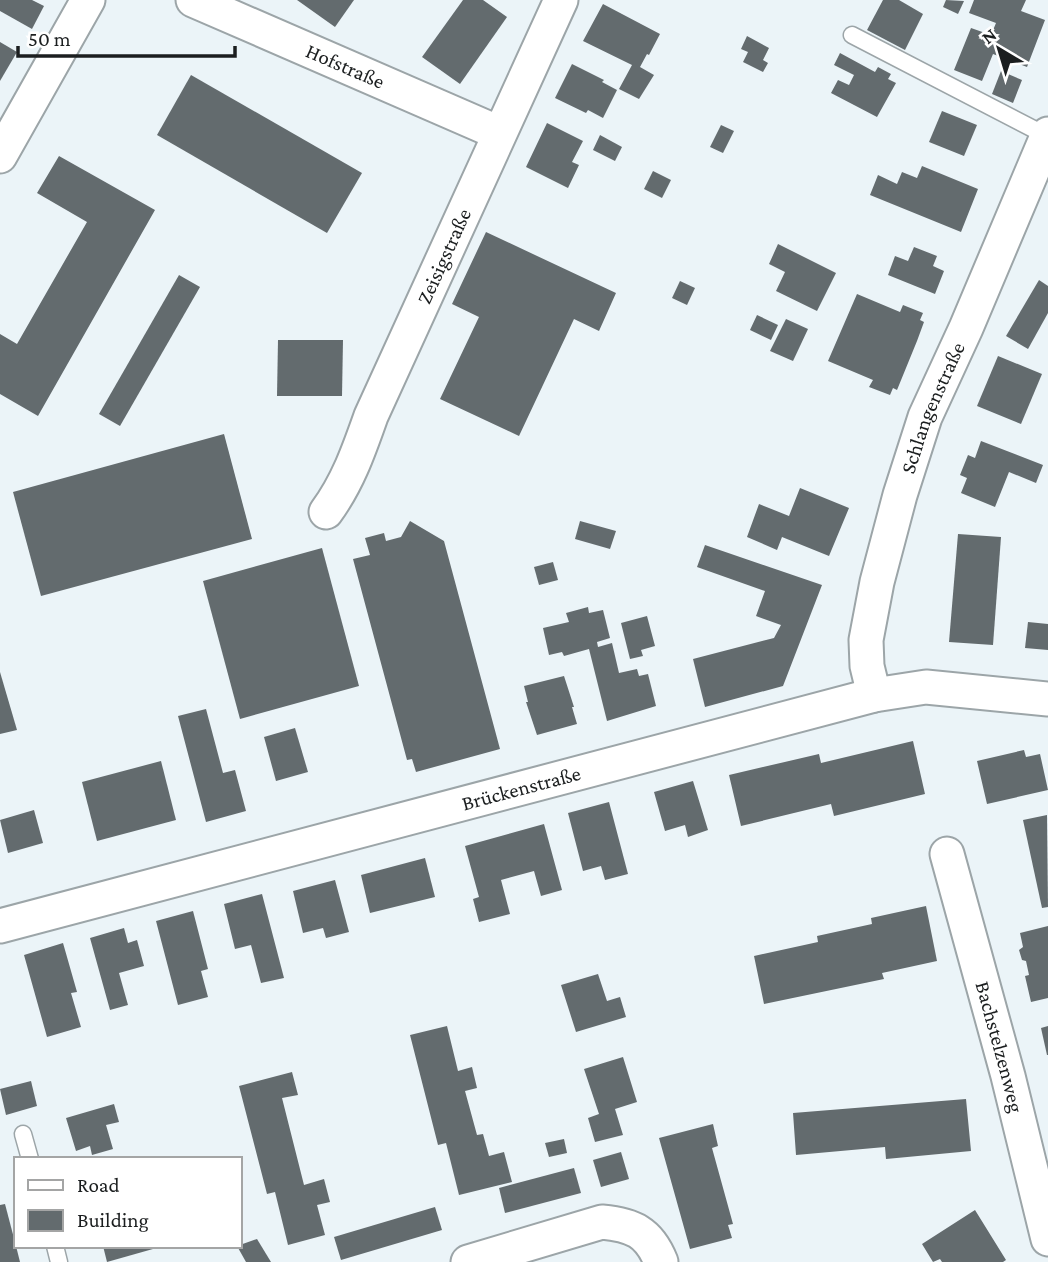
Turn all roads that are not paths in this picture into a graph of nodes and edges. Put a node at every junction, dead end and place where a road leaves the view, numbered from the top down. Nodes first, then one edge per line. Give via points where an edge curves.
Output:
1 (88, 0) edge
2 (193, 0) edge
3 (561, 0) edge
4 (852, 35) dead end
5 (499, 133) junction
6 (1048, 135) edge
7 (0, 156) edge
8 (326, 512) dead end
9 (874, 695) junction
10 (1048, 699) edge
11 (947, 855) dead end
12 (0, 926) edge
13 (23, 1134) dead end
14 (29, 1157) edge
15 (1048, 1239) edge
16 (468, 1262) edge
17 (662, 1262) edge

1 - 7 street
2 - 5 street, Hofstraße
3 - 5 street, Zeisigstraße
4 - 6 lane
5 - 8 street, Zeisigstraße via 371,416 350,474
6 - 9 street, Schlangenstraße via 925,417 900,495 866,640
9 - 10 street, Brückenstraße via 926,687
9 - 12 street, Brückenstraße
11 - 15 street, Bachstelzenweg
13 - 14 lane
16 - 17 street via 602,1222 622,1224 641,1233

